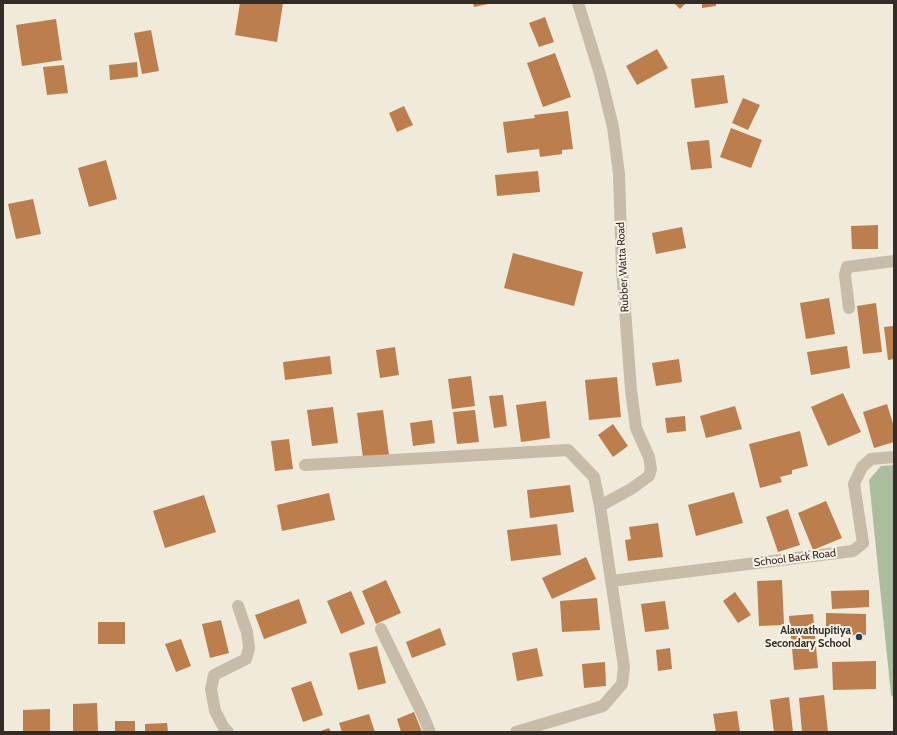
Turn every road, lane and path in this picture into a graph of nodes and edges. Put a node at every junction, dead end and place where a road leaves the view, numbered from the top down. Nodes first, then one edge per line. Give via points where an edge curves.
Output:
1 (578, 3) edge
2 (894, 261) edge
3 (850, 308) dead end
4 (894, 457) edge
5 (305, 465) dead end
6 (600, 506) junction
7 (611, 581) junction
8 (238, 606) dead end
9 (381, 629) dead end
10 (228, 732) edge
11 (430, 732) edge
12 (516, 732) edge

1 - 6 street, Rubber Watta Road via 613,127 619,174 622,269 631,390 636,428 649,457 651,469 649,476 643,481
2 - 3 street via 847,267 845,274
4 - 7 street, School Back Road via 871,459 862,467 854,484 863,543 853,551
5 - 6 street via 568,450 594,477
6 - 7 street
7 - 12 street via 624,667 622,684 603,706
8 - 10 street via 247,632 249,648 246,659 214,675 211,689 215,711
9 - 11 street

